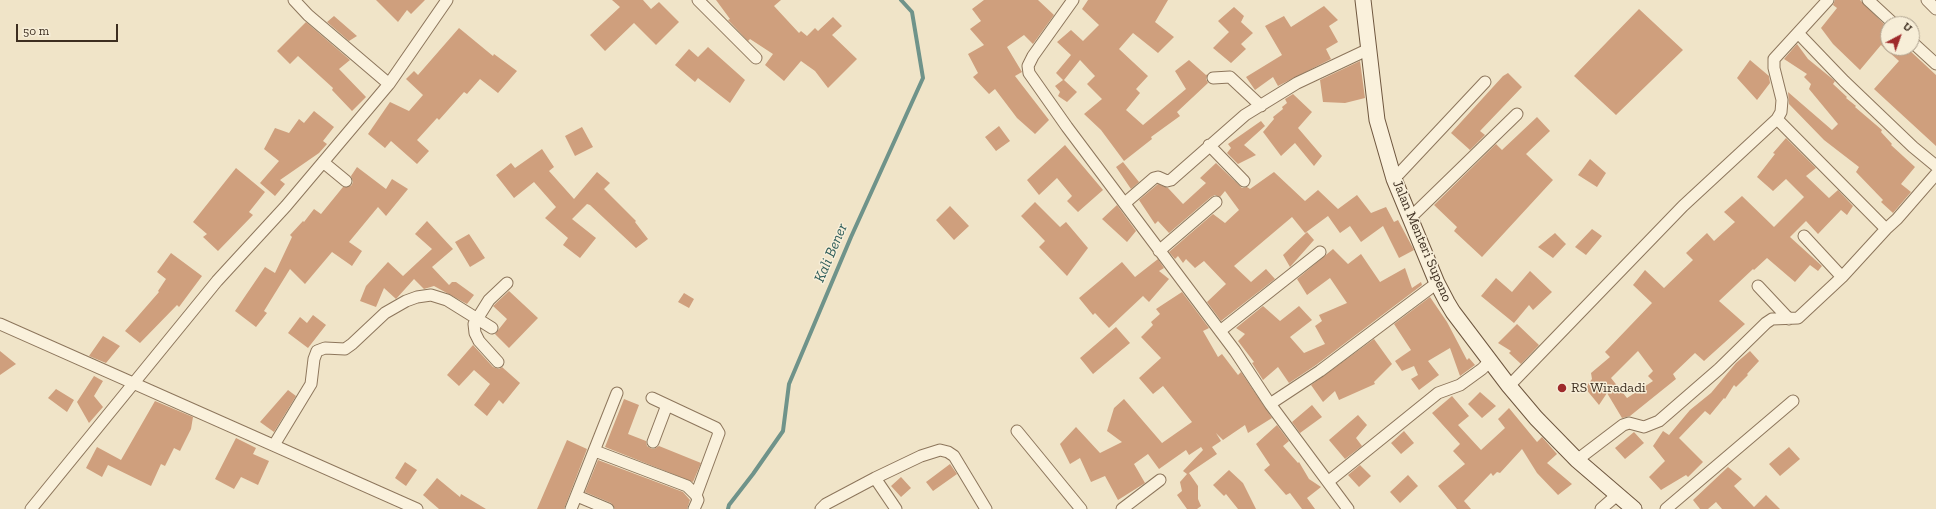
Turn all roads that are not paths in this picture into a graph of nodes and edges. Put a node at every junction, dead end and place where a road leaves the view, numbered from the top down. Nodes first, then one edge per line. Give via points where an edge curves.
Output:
1 (294, 0) edge
2 (447, 0) edge
3 (698, 0) edge
4 (1363, 0) edge
5 (1828, 0) edge
6 (1868, 0) edge
7 (1927, 0) edge
8 (1069, 1) edge
9 (1936, 9) edge
10 (1885, 16) edge
11 (1798, 33) junction
12 (1369, 49) junction
13 (1920, 49) edge
14 (756, 58) dead end
15 (1936, 64) edge
16 (1213, 78) dead end
17 (1486, 82) dead end
18 (389, 84) junction
19 (1261, 106) junction
20 (1517, 114) dead end
21 (1777, 119) junction
22 (1209, 145) junction
23 (323, 162) junction
24 (1936, 166) edge
25 (1936, 174) edge
26 (1394, 179) junction
27 (346, 181) dead end
28 (1244, 181) dead end
29 (1216, 202) dead end
30 (1125, 203) junction
31 (1410, 218) junction
32 (1886, 229) junction
33 (1804, 236) dead end
34 (1159, 251) junction
35 (1320, 252) dead end
36 (1842, 277) junction
37 (507, 283) dead end
38 (1438, 283) junction
39 (1758, 286) dead end
40 (477, 318) junction
41 (1789, 319) junction
42 (0, 324) edge
43 (492, 328) dead end
44 (1220, 331) junction
45 (1490, 361) junction
46 (498, 362) dead end
47 (134, 383) junction
48 (1509, 386) junction
49 (617, 393) dead end
50 (652, 398) dead end
51 (1792, 401) dead end
52 (1270, 404) junction
53 (667, 405) junction
54 (1017, 431) dead end
55 (653, 442) dead end
56 (274, 445) junction
57 (595, 451) junction
58 (1578, 460) junction
59 (875, 478) junction
60 (1160, 480) dead end
61 (1329, 481) junction
62 (696, 495) junction
63 (1617, 495) junction
64 (577, 496) junction
65 (410, 508) edge
66 (31, 509) edge
67 (571, 509) edge
68 (608, 509) edge
69 (694, 509) edge
70 (821, 509) edge
71 (896, 509) edge
72 (986, 509) edge
73 (1080, 509) edge
74 (1122, 509) edge
75 (1348, 509) edge
76 (1601, 509) edge
77 (1634, 509) edge
78 (1666, 509) edge

1 - 18 street
2 - 18 street
3 - 14 street
4 - 12 main road, Jalan Menteri Supeno
5 - 11 street
6 - 10 street
7 - 9 street
8 - 30 street via 1033,56 1028,66 1029,73
11 - 21 street via 1774,59 1782,100 1781,112
11 - 24 street via 1844,81
12 - 19 street via 1297,83
12 - 26 main road, Jalan Menteri Supeno via 1377,120
13 - 15 street
16 - 19 street via 1230,77
17 - 26 street
18 - 23 street
19 - 22 street via 1245,115
20 - 31 street
21 - 32 street
21 - 48 street via 1683,206
22 - 28 street
22 - 30 street via 1171,180 1154,178
23 - 27 street
23 - 47 street via 217,281
25 - 32 street
26 - 31 main road, Jalan Menteri Supeno
29 - 34 street
30 - 34 street
31 - 38 main road, Jalan Menteri Supeno
32 - 36 street
33 - 36 street
34 - 44 street
35 - 44 street
36 - 41 street via 1798,318
37 - 40 street via 489,300
38 - 45 main road, Jalan Menteri Supeno via 1452,312
38 - 52 street via 1320,371
39 - 41 street
40 - 43 street
40 - 46 street via 474,324 477,337
40 - 56 street via 447,300 431,295 417,297 385,313 345,349 320,349 315,355 311,384
41 - 58 street via 1772,319 1766,323 1719,369 1659,421 1644,427 1629,423 1623,425
42 - 47 street
44 - 52 street
45 - 48 main road, Jalan Menteri Supeno
45 - 61 street via 1465,381 1438,393 1424,403
47 - 56 street
47 - 66 street
48 - 58 main road, Jalan Menteri Supeno
49 - 57 street
50 - 53 street
51 - 78 street
52 - 61 street
53 - 55 street
53 - 62 street via 716,428 718,433
54 - 73 street
56 - 65 street
57 - 62 street via 687,486
57 - 64 street
58 - 63 main road, Jalan Menteri Supeno
59 - 70 street
59 - 71 street
59 - 72 street via 921,456 940,450 948,452 958,462
60 - 74 street
61 - 75 street
62 - 69 street via 698,500
63 - 76 street
63 - 77 main road, Jalan Menteri Supeno
64 - 67 street
64 - 68 street

